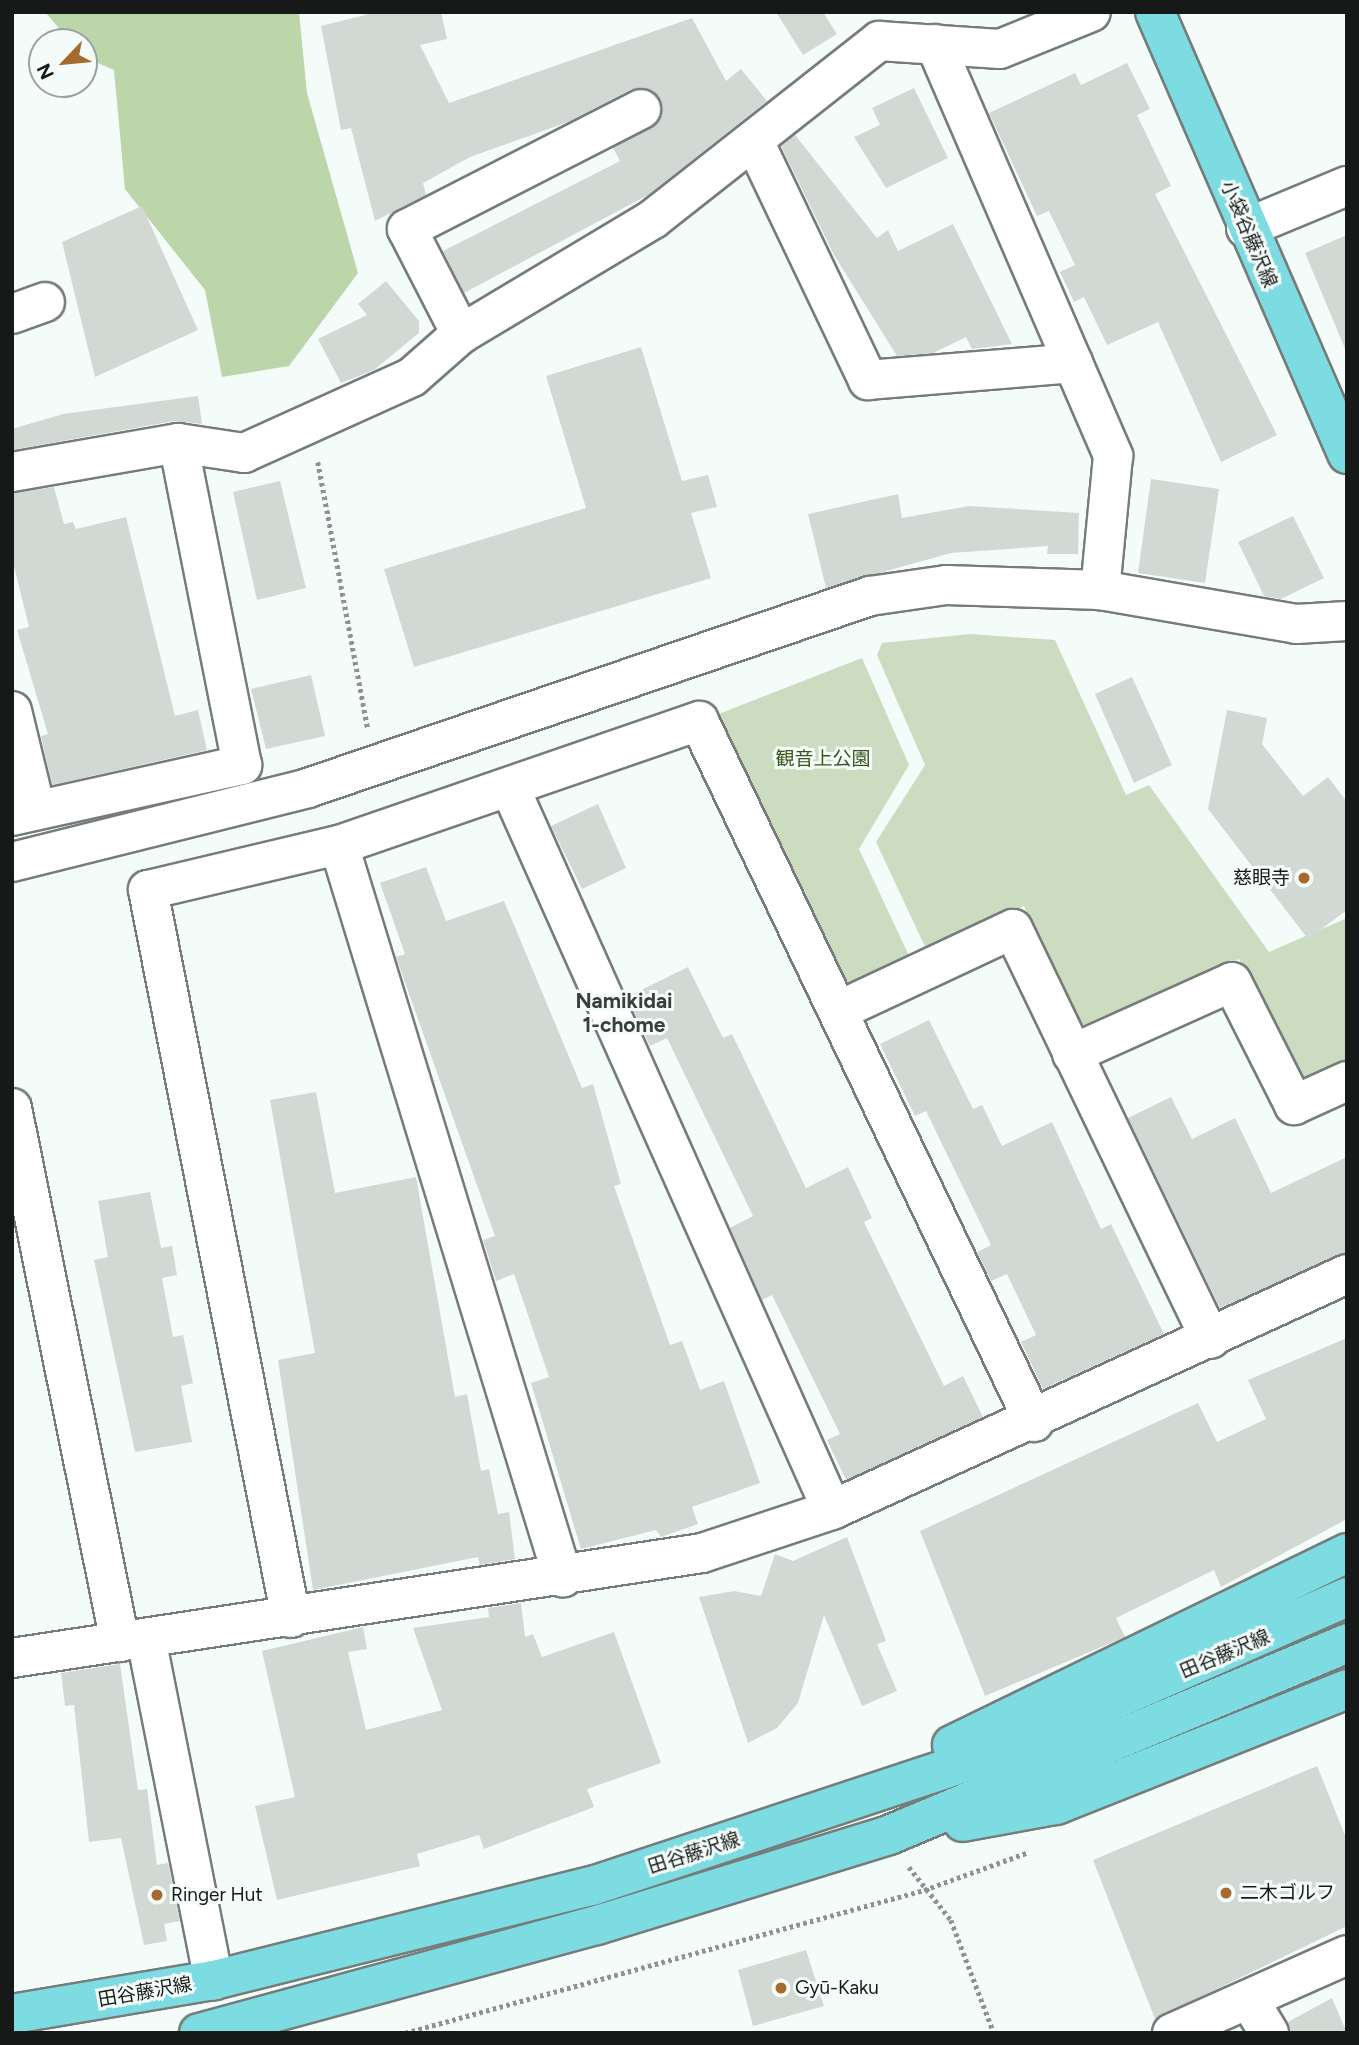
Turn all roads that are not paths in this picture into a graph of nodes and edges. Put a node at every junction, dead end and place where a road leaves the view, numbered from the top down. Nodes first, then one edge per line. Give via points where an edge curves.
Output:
1 (1091, 12) edge
2 (1155, 12) edge
3 (935, 44) junction
4 (641, 109) dead end
5 (754, 141) junction
6 (1347, 186) edge
7 (1247, 228) junction
8 (461, 334) junction
9 (1073, 363) junction
10 (178, 443) junction
11 (1347, 454) edge
12 (12, 472) edge
13 (1100, 590) junction
14 (1347, 621) edge
15 (12, 710) edge
16 (511, 790) junction
17 (24, 813) edge
18 (339, 845) junction
19 (12, 862) edge
20 (838, 1011) junction
21 (1072, 1054) junction
22 (1347, 1082) edge
23 (12, 1108) edge
24 (1347, 1275) edge
25 (1210, 1339) junction
26 (1034, 1422) junction
27 (832, 1510) junction
28 (1347, 1553) edge
29 (563, 1578) junction
30 (1347, 1597) edge
31 (290, 1618) junction
32 (133, 1640) junction
33 (1347, 1643) edge
34 (12, 1658) edge
35 (1347, 1689) edge
36 (812, 1814) junction
37 (889, 1835) junction
38 (1347, 1955) edge
39 (214, 1980) junction
40 (12, 2014) edge
41 (1260, 2018) edge
42 (207, 2032) edge
43 (1172, 2033) edge

1 - 3 street via 1000,49
2 - 7 main road, 小袋谷藤沢線
3 - 5 street via 879,41
3 - 9 street
4 - 8 street via 407,229
5 - 8 street via 653,219
5 - 9 street via 868,380
6 - 7 street
7 - 11 main road, 小袋谷藤沢線
8 - 10 street via 412,377 244,453
9 - 13 street via 1113,456
10 - 12 street
10 - 17 street via 242,765
13 - 14 street via 1296,624
13 - 19 street via 946,585 870,596 308,788
15 - 17 street
16 - 18 street
16 - 20 street via 699,721
16 - 27 street
18 - 29 street
18 - 31 street via 148,890
20 - 21 street via 1013,929
20 - 26 street
21 - 22 street via 1232,982 1294,1105
21 - 25 street
23 - 32 street
24 - 25 street
25 - 26 street
26 - 27 street
27 - 29 street via 702,1553
28 - 36 main road
29 - 31 street
30 - 36 main road, 田谷藤沢線 via 996,1752
31 - 32 street
32 - 34 street
32 - 39 street
33 - 37 main road, 田谷藤沢線
35 - 37 main road via 1056,1805
36 - 39 main road, 田谷藤沢線 via 592,1886
37 - 42 main road, 田谷藤沢線 via 597,1925
38 - 41 street
39 - 40 main road, 田谷藤沢線
41 - 43 street

